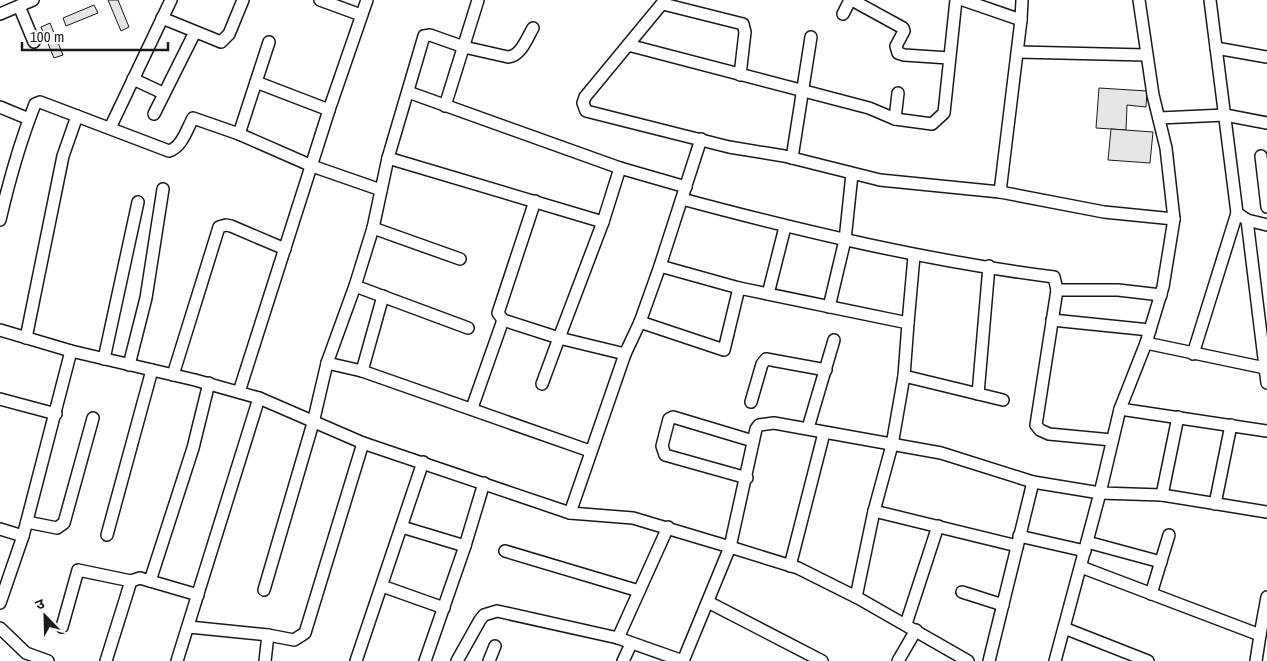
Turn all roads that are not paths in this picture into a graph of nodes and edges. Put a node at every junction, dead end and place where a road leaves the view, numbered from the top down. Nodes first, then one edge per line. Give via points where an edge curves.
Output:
1 (33, 0) edge
2 (171, 0) edge
3 (243, 0) edge
4 (320, 0) edge
5 (367, 0) edge
6 (478, 0) edge
7 (851, 0) edge
8 (956, 0) edge
9 (962, 0) edge
10 (1022, 0) edge
11 (1139, 0) edge
12 (1210, 0) edge
13 (664, 2) edge
14 (19, 6) junction
15 (0, 14) edge
16 (843, 14) dead end
17 (361, 15) junction
18 (162, 18) junction
19 (1021, 20) junction
20 (533, 28) dead end
21 (195, 32) junction
22 (810, 37) dead end
23 (34, 42) dead end
24 (269, 42) dead end
25 (628, 45) junction
26 (464, 47) junction
27 (1216, 48) junction
28 (1018, 52) junction
29 (1146, 55) junction
30 (1267, 57) edge
31 (949, 58) junction
32 (740, 75) junction
33 (133, 79) junction
34 (256, 82) junction
35 (804, 91) junction
36 (408, 92) junction
37 (898, 92) dead end
38 (163, 93) junction
39 (445, 106) junction
40 (0, 107) edge
41 (329, 110) junction
42 (154, 114) dead end
43 (1224, 114) junction
44 (77, 116) junction
45 (1159, 118) junction
46 (895, 119) junction
47 (29, 120) junction
48 (1267, 124) edge
49 (110, 128) junction
50 (239, 134) junction
51 (701, 139) junction
52 (1261, 156) dead end
53 (388, 158) junction
54 (792, 158) junction
55 (312, 166) junction
56 (0, 168) edge
57 (620, 168) junction
58 (11, 173) junction
59 (852, 174) junction
60 (686, 188) junction
61 (163, 189) dead end
62 (381, 190) junction
63 (1000, 192) junction
64 (682, 199) junction
65 (535, 201) junction
66 (138, 202) dead end
67 (1267, 207) edge
68 (1237, 213) junction
69 (1174, 219) junction
70 (0, 220) edge
71 (1247, 220) junction
72 (603, 222) junction
73 (1267, 225) edge
74 (785, 227) junction
75 (373, 228) junction
76 (845, 240) junction
77 (285, 249) junction
78 (914, 256) junction
79 (460, 259) dead end
80 (660, 266) junction
81 (989, 266) junction
82 (355, 286) junction
83 (739, 288) junction
84 (1057, 290) junction
85 (768, 294) junction
86 (1161, 295) junction
87 (383, 296) junction
88 (829, 307) junction
89 (503, 320) junction
90 (1052, 320) junction
91 (640, 322) junction
92 (908, 323) junction
93 (468, 328) dead end
94 (1150, 330) junction
95 (0, 331) edge
96 (26, 338) junction
97 (559, 338) junction
98 (834, 340) dead end
99 (1146, 343) junction
100 (71, 351) junction
101 (625, 354) junction
102 (1193, 354) junction
103 (104, 359) junction
104 (326, 363) junction
105 (129, 365) junction
106 (1265, 368) junction
107 (152, 370) junction
108 (826, 370) junction
109 (362, 371) junction
110 (174, 375) junction
111 (904, 376) junction
112 (208, 383) junction
113 (1267, 383) edge
114 (542, 384) dead end
115 (239, 392) junction
116 (978, 394) junction
117 (260, 398) junction
118 (0, 399) edge
119 (1003, 400) dead end
120 (751, 402) dead end
121 (472, 408) junction
122 (1120, 408) junction
123 (56, 414) junction
124 (1178, 417) junction
125 (93, 418) dead end
126 (313, 423) junction
127 (1231, 425) junction
128 (808, 428) junction
129 (1267, 431) edge
130 (824, 433) junction
131 (1112, 440) junction
132 (754, 441) junction
133 (363, 443) junction
134 (892, 445) junction
135 (590, 451) junction
136 (423, 462) junction
137 (746, 478) junction
138 (1032, 482) junction
139 (484, 483) junction
140 (1100, 493) junction
141 (1162, 495) junction
142 (1214, 504) junction
143 (874, 511) junction
144 (1267, 512) edge
145 (570, 513) junction
146 (27, 522) junction
147 (938, 526) junction
148 (402, 527) junction
149 (668, 527) junction
150 (0, 529) edge
151 (1169, 535) dead end
152 (23, 536) junction
153 (107, 536) dead end
154 (1018, 541) junction
155 (465, 546) junction
156 (730, 547) junction
157 (1086, 547) junction
158 (505, 552) dead end
159 (1161, 562) junction
160 (790, 566) junction
161 (1080, 567) junction
162 (131, 581) junction
163 (150, 581) junction
164 (382, 586) junction
165 (264, 590) dead end
166 (639, 591) junction
167 (962, 592) dead end
168 (1151, 594) junction
169 (198, 595) junction
170 (856, 597) junction
171 (1267, 597) edge
172 (708, 602) junction
173 (0, 603) edge
174 (1002, 605) junction
175 (444, 608) junction
176 (906, 624) junction
177 (62, 627) dead end
178 (189, 627) junction
179 (0, 628) edge
180 (1064, 628) junction
181 (916, 630) junction
182 (268, 635) junction
183 (1260, 635) junction
184 (618, 638) junction
185 (631, 644) junction
186 (495, 646) dead end
187 (492, 660) edge
188 (819, 660) edge
189 (48, 661) edge
190 (106, 661) edge
191 (177, 661) edge
192 (265, 661) edge
193 (356, 661) edge
194 (425, 661) edge
195 (457, 661) edge
196 (623, 661) edge
197 (683, 661) edge
198 (898, 661) edge
199 (967, 661) edge
200 (989, 661) edge
201 (1055, 661) edge
202 (1148, 661) edge
203 (1256, 661) edge

1 - 14 street
2 - 18 street
3 - 21 street via 225,41 217,42
4 - 17 street
5 - 17 street
6 - 26 street
7 - 16 street
7 - 31 street via 903,28 896,46 898,53
8 - 31 street
9 - 19 street
10 - 19 street
11 - 29 street
12 - 27 street
13 - 25 street
13 - 32 street via 743,24
14 - 15 street
14 - 23 street
17 - 41 street
18 - 21 street
18 - 33 street
19 - 28 street
20 - 26 street via 512,57
21 - 38 street
22 - 35 street
24 - 34 street
25 - 32 street
25 - 51 street via 585,97 584,109
26 - 36 street via 430,35 424,36
26 - 39 street
27 - 30 street
27 - 43 street
28 - 29 street
28 - 63 street
29 - 45 street
31 - 46 street via 941,118 932,124
32 - 35 street
33 - 38 street
33 - 49 street
34 - 41 street
34 - 50 street
35 - 46 street via 869,108
35 - 54 street
36 - 39 street
36 - 53 street
37 - 46 street
38 - 42 street
39 - 57 street
40 - 47 street
41 - 55 street
43 - 45 street
43 - 48 street
43 - 68 street
44 - 47 street via 40,102 35,104
44 - 49 street
44 - 96 street via 63,156
45 - 69 street via 1166,148
47 - 58 street
49 - 50 street via 169,151 180,143 193,118
50 - 55 street
51 - 54 street
51 - 60 street
52 - 67 street
53 - 62 street
53 - 65 street
54 - 59 street
55 - 62 street
55 - 77 street
56 - 58 street
57 - 60 street
57 - 72 street
58 - 70 street
59 - 63 street via 880,180
59 - 76 street
60 - 64 street
61 - 105 street via 146,298
62 - 75 street
63 - 69 street via 1104,212
64 - 74 street
64 - 80 street
65 - 72 street
65 - 89 street via 499,308 499,317
66 - 103 street
68 - 71 street
68 - 102 street
69 - 86 street
71 - 73 street
71 - 106 street
72 - 97 street
74 - 76 street
74 - 85 street
75 - 79 street
75 - 82 street
76 - 78 street
76 - 88 street
77 - 110 street via 231,226 219,227
77 - 115 street
78 - 81 street
78 - 92 street
80 - 83 street
80 - 91 street
81 - 84 street via 1054,278
81 - 116 street
82 - 87 street
82 - 104 street
83 - 85 street
83 - 91 street via 724,350
84 - 86 street via 1118,290
84 - 90 street
85 - 88 street
86 - 94 street
87 - 93 street
87 - 109 street
88 - 92 street
89 - 97 street
89 - 121 street
90 - 94 street
90 - 131 street via 1036,425 1048,434
91 - 101 street
92 - 111 street
94 - 99 street
95 - 96 street
96 - 100 street
97 - 101 street
97 - 114 street
98 - 108 street
99 - 102 street
99 - 122 street
100 - 103 street
100 - 123 street
101 - 135 street
102 - 106 street
103 - 105 street
104 - 109 street
104 - 126 street
105 - 107 street
106 - 113 street
107 - 110 street
107 - 153 street
108 - 120 street via 766,359
108 - 128 street
109 - 121 street
110 - 112 street
111 - 116 street
111 - 134 street
112 - 115 street
112 - 163 street via 193,448
115 - 117 street
116 - 119 street
117 - 126 street
117 - 169 street
118 - 123 street
121 - 135 street
122 - 124 street
122 - 131 street
123 - 146 street
124 - 127 street
124 - 141 street
125 - 146 street via 64,523 57,528
126 - 133 street
126 - 165 street
127 - 129 street
127 - 142 street
128 - 130 street
128 - 132 street via 765,423 756,429
130 - 134 street
130 - 160 street
131 - 140 street
132 - 137 street
132 - 137 street via 673,416 669,418 662,446 665,455
133 - 136 street
133 - 182 street via 305,633 294,640
134 - 138 street via 941,453
134 - 143 street
135 - 145 street
136 - 139 street
136 - 148 street
137 - 156 street
138 - 140 street
138 - 154 street
139 - 145 street
139 - 155 street
140 - 141 street
140 - 157 street
141 - 142 street
142 - 144 street
143 - 147 street
143 - 170 street
145 - 149 street via 633,518
146 - 152 street
147 - 154 street
147 - 176 street
148 - 155 street
148 - 164 street
149 - 156 street
149 - 166 street
150 - 152 street
151 - 159 street
152 - 173 street
154 - 157 street
154 - 174 street
155 - 175 street
156 - 160 street
156 - 172 street
157 - 159 street
157 - 161 street
158 - 166 street
159 - 168 street
160 - 170 street
161 - 168 street
161 - 180 street
162 - 163 street via 140,578
162 - 177 street via 78,570
162 - 190 street
163 - 169 street
164 - 175 street
164 - 193 street
166 - 184 street
167 - 174 street
168 - 183 street
169 - 178 street
170 - 176 street
171 - 183 street
172 - 188 street
172 - 197 street
174 - 200 street
175 - 194 street
176 - 181 street
178 - 182 street
178 - 191 street
179 - 189 street via 26,653
180 - 201 street
180 - 202 street
181 - 198 street
181 - 199 street
182 - 192 street
183 - 203 street
184 - 185 street
184 - 195 street via 493,611 480,620
185 - 196 street
185 - 197 street
186 - 187 street

